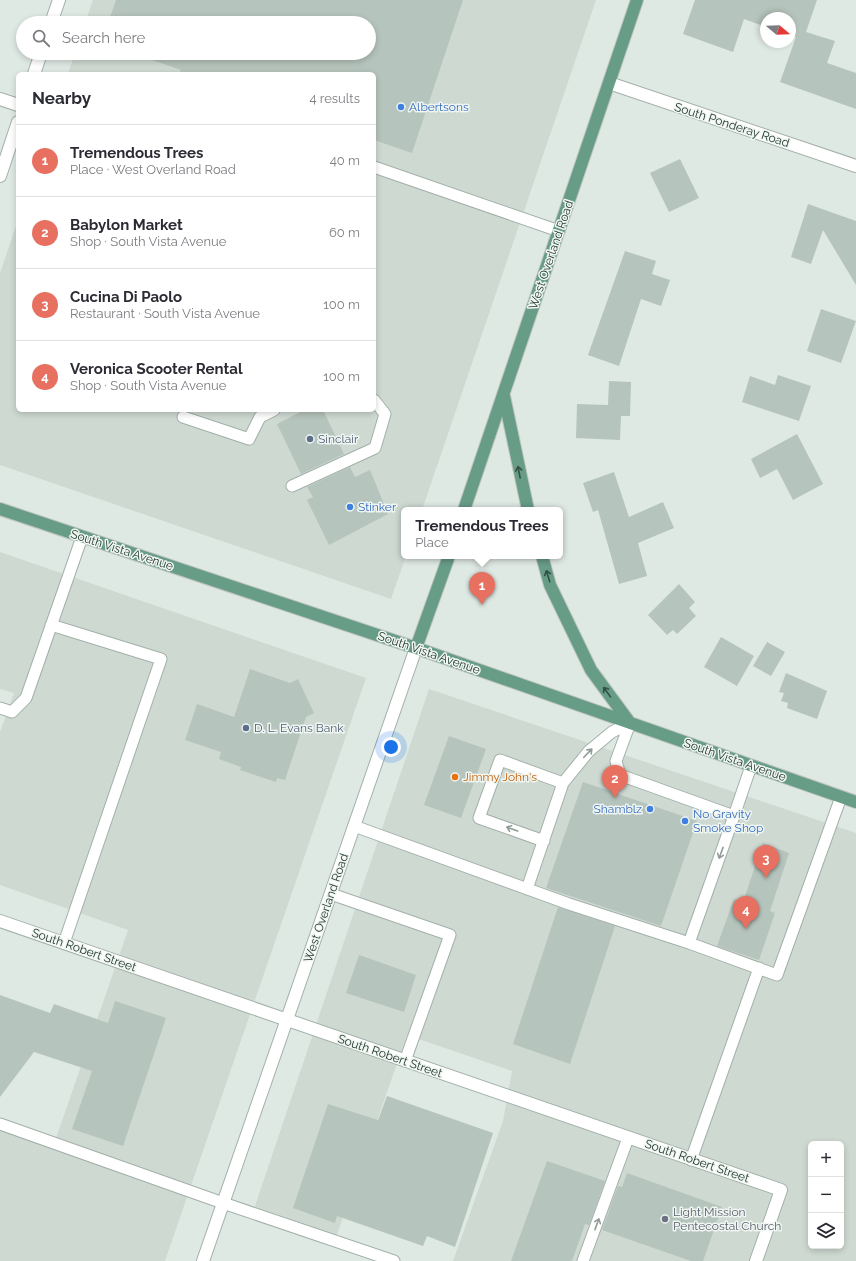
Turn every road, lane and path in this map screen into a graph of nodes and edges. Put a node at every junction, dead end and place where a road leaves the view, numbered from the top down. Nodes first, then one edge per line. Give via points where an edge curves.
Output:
1 (59, 0) edge
2 (637, 0) edge
3 (53, 16) edge
4 (39, 60) edge
5 (35, 72) edge
6 (609, 83) junction
7 (0, 99) edge
8 (16, 104) edge
9 (16, 128) edge
10 (856, 166) edge
11 (376, 168) edge
12 (0, 176) edge
13 (559, 231) junction
14 (503, 394) junction
15 (376, 403) edge
16 (270, 412) edge
17 (183, 417) dead end
18 (292, 486) dead end
19 (465, 507) edge
20 (527, 507) edge
21 (0, 509) edge
22 (82, 537) junction
23 (448, 559) edge
24 (543, 559) edge
25 (51, 625) junction
26 (416, 648) junction
27 (0, 708) edge
28 (630, 723) junction
29 (751, 766) junction
30 (563, 783) junction
31 (841, 797) junction
32 (856, 802) edge
33 (734, 816) junction
34 (354, 826) junction
35 (544, 841) junction
36 (527, 889) junction
37 (331, 894) junction
38 (0, 921) edge
39 (64, 943) junction
40 (689, 943) junction
41 (759, 968) junction
42 (287, 1020) junction
43 (406, 1061) junction
44 (0, 1124) edge
45 (628, 1138) junction
46 (691, 1160) junction
47 (223, 1203) junction
48 (203, 1261) edge
49 (394, 1261) edge
50 (583, 1261) edge
51 (756, 1261) edge

1 - 3 street
2 - 6 main road, West Overland Road
4 - 5 street
6 - 10 street, South Ponderay Road
6 - 13 main road, West Overland Road
7 - 8 street
9 - 12 street
11 - 13 lane
13 - 14 main road, West Overland Road
14 - 19 main road, West Overland Road
20 -> 14 main road
15 - 18 lane via 385,414 375,448
16 - 17 lane via 260,417 248,439
21 - 22 main road, South Vista Avenue
22 - 25 lane
22 - 26 main road, South Vista Avenue
23 - 26 main road, West Overland Road
28 -> 24 main road via 591,670 550,585
25 - 27 lane via 26,698 12,712
25 - 39 lane via 161,659
26 - 28 main road, South Vista Avenue
26 - 34 street, West Overland Road
28 - 29 main road, South Vista Avenue
30 -> 28 lane via 589,752 612,732
28 - 33 lane via 616,761 620,774
29 - 31 main road, South Vista Avenue
29 - 33 lane
30 - 35 lane
35 -> 30 lane via 479,818 500,760
31 - 32 main road, South Vista Avenue
31 - 41 lane via 777,975
33 -> 40 lane
34 - 36 lane
34 - 37 street, West Overland Road
35 - 36 lane
36 - 40 lane
37 - 42 street, West Overland Road
37 - 43 lane via 450,935
38 - 39 street, South Robert Street
39 - 42 street, South Robert Street
40 - 41 lane
41 - 46 lane
42 - 43 street, South Robert Street
42 - 47 street, West Overland Road
43 - 45 street, South Robert Street
44 - 47 lane
45 - 46 street, South Robert Street
50 -> 45 lane
46 - 51 street, South Robert Street via 781,1190
47 - 48 street, West Overland Road
47 - 49 lane

